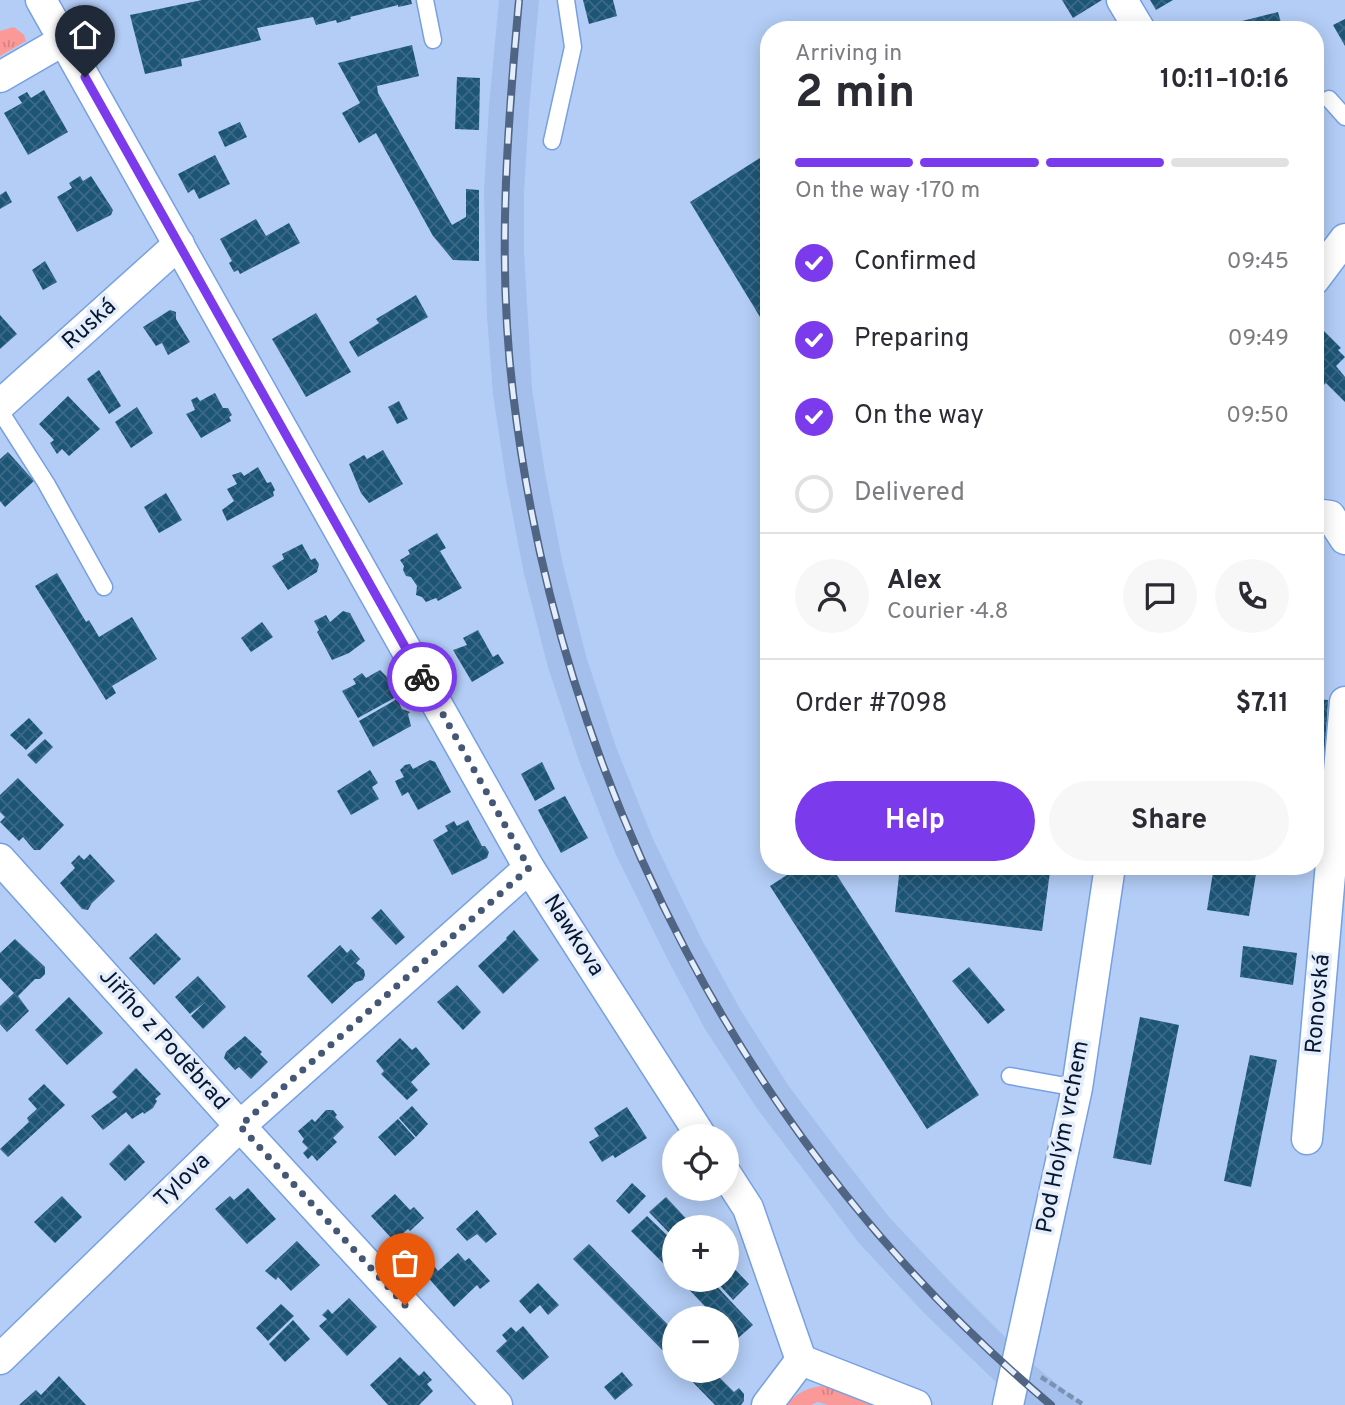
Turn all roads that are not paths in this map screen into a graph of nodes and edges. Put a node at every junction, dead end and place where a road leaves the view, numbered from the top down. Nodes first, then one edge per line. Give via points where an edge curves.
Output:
1 (41, 0) edge
2 (425, 0) edge
3 (566, 0) edge
4 (1122, 0) edge
5 (1135, 21) edge
6 (64, 40) junction
7 (433, 40) dead end
8 (0, 76) edge
9 (1329, 99) dead end
10 (1345, 117) edge
11 (552, 141) dead end
12 (1345, 239) edge
13 (179, 244) junction
14 (1324, 267) edge
15 (0, 405) edge
16 (0, 411) edge
17 (1324, 515) edge
18 (1345, 539) edge
19 (104, 587) dead end
20 (1345, 702) edge
21 (0, 859) edge
22 (529, 868) junction
23 (1109, 875) edge
24 (1010, 1076) dead end
25 (1077, 1088) junction
26 (693, 1124) edge
27 (240, 1126) junction
28 (1307, 1139) dead end
29 (739, 1194) edge
30 (0, 1359) edge
31 (801, 1360) junction
32 (497, 1405) edge
33 (767, 1405) edge
34 (916, 1405) edge
35 (1008, 1405) edge

1 - 6 street, Nawkova
2 - 7 lane
3 - 11 lane via 573,47
4 - 5 street
6 - 8 street
6 - 13 street, Nawkova
9 - 10 lane
12 - 14 street
13 - 15 street, Ruská
13 - 22 street, Nawkova
16 - 19 lane
17 - 18 street via 1330,516
20 - 28 street, Ronovská
21 - 27 street, Jiřího z Poděbrad
22 - 26 street, Nawkova
22 - 27 street, Tylova
23 - 25 street, Pod Holým vrchem
24 - 25 lane
25 - 35 street, Pod Holým vrchem via 1022,1335 1028,1376
27 - 30 street, Tylova
27 - 32 street, Jiřího z Poděbrad
29 - 31 street via 748,1208
31 - 33 street
31 - 34 street

